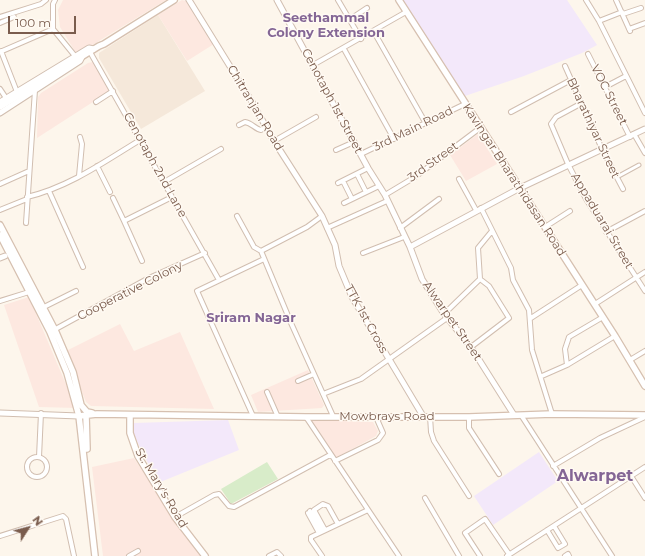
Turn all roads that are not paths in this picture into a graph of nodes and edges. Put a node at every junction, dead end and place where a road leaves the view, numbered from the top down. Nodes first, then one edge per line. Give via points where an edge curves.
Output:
1 (46, 0) edge
2 (167, 0) edge
3 (174, 0) edge
4 (189, 0) edge
5 (277, 0) edge
6 (338, 0) edge
7 (399, 0) edge
8 (586, 0) edge
9 (616, 0) edge
10 (53, 1) edge
11 (367, 8) dead end
12 (641, 8) dead end
13 (406, 12) junction
14 (622, 13) junction
15 (14, 17) dead end
16 (0, 18) edge
17 (349, 20) junction
18 (599, 21) junction
19 (0, 23) edge
20 (645, 23) edge
21 (53, 29) junction
22 (374, 32) junction
23 (361, 39) junction
24 (99, 46) junction
25 (344, 49) junction
26 (92, 50) junction
27 (0, 51) edge
28 (588, 54) dead end
29 (75, 56) junction
30 (82, 57) junction
31 (313, 65) junction
32 (564, 66) dead end
33 (626, 76) junction
34 (571, 80) junction
35 (605, 87) junction
36 (0, 89) edge
37 (35, 90) junction
38 (113, 91) junction
39 (17, 92) junction
40 (6, 98) junction
41 (0, 102) edge
42 (96, 102) dead end
43 (582, 103) junction
44 (465, 104) junction
45 (0, 107) edge
46 (511, 112) dead end
47 (0, 113) edge
48 (645, 113) edge
49 (316, 117) dead end
50 (426, 122) junction
51 (239, 125) dead end
52 (266, 127) junction
53 (480, 128) junction
54 (645, 129) edge
55 (632, 136) junction
56 (80, 137) dead end
57 (394, 139) junction
58 (140, 140) junction
59 (274, 141) junction
60 (354, 142) junction
61 (221, 149) dead end
62 (602, 149) junction
63 (336, 150) dead end
64 (645, 153) edge
65 (361, 154) junction
66 (568, 164) junction
67 (639, 165) dead end
68 (97, 166) junction
69 (368, 168) junction
70 (29, 171) junction
71 (357, 174) junction
72 (79, 176) junction
73 (616, 177) junction
74 (459, 179) dead end
75 (164, 182) junction
76 (0, 184) edge
77 (379, 186) junction
78 (520, 188) junction
79 (623, 189) dead end
80 (49, 191) junction
81 (110, 192) dead end
82 (366, 192) junction
83 (385, 195) junction
84 (172, 197) junction
85 (27, 198) junction
86 (114, 198) dead end
87 (352, 199) junction
88 (439, 199) dead end
89 (387, 201) junction
90 (344, 203) dead end
91 (478, 209) junction
92 (0, 210) edge
93 (570, 211) dead end
94 (645, 211) edge
95 (237, 216) dead end
96 (322, 216) junction
97 (124, 221) junction
98 (26, 223) dead end
99 (0, 225) edge
100 (544, 227) junction
101 (327, 228) junction
102 (400, 228) junction
103 (492, 231) junction
104 (606, 232) junction
105 (0, 235) edge
106 (404, 237) junction
107 (410, 247) junction
108 (261, 251) junction
109 (205, 253) junction
110 (363, 253) dead end
111 (264, 259) junction
112 (142, 261) dead end
113 (84, 267) dead end
114 (645, 272) edge
115 (25, 275) junction
116 (636, 278) junction
117 (480, 279) junction
118 (219, 280) junction
119 (24, 282) junction
120 (582, 285) junction
121 (76, 291) dead end
122 (645, 291) edge
123 (29, 292) junction
124 (0, 301) edge
125 (595, 304) junction
126 (44, 307) junction
127 (446, 316) junction
128 (603, 317) junction
129 (531, 318) junction
130 (52, 331) junction
131 (615, 336) junction
132 (471, 347) junction
133 (645, 350) edge
134 (388, 360) junction
135 (630, 360) junction
136 (567, 365) junction
137 (314, 374) junction
138 (542, 376) junction
139 (298, 381) dead end
140 (645, 386) edge
141 (267, 392) dead end
142 (323, 394) junction
143 (0, 413) edge
144 (41, 414) junction
145 (97, 414) junction
146 (514, 414) junction
147 (552, 414) junction
148 (86, 415) junction
149 (130, 415) junction
150 (521, 415) junction
151 (80, 416) junction
152 (253, 416) junction
153 (334, 416) junction
154 (426, 416) junction
155 (645, 416) edge
156 (278, 417) junction
157 (306, 417) junction
158 (376, 417) junction
159 (469, 417) junction
160 (330, 455) junction
161 (39, 457) junction
162 (335, 461) junction
163 (553, 466) junction
164 (645, 467) edge
165 (499, 474) dead end
166 (631, 476) junction
167 (469, 496) dead end
168 (425, 498) dead end
169 (645, 498) edge
170 (582, 508) junction
171 (368, 510) junction
172 (309, 512) dead end
173 (175, 517) junction
174 (338, 524) junction
175 (554, 526) junction
176 (547, 530) junction
177 (322, 531) junction
178 (0, 536) edge
179 (138, 551) dead end
180 (508, 555) edge
181 (74, 556) edge
182 (95, 556) edge
183 (99, 556) edge
184 (129, 556) edge
185 (205, 556) edge
186 (269, 556) edge
187 (281, 556) edge
188 (321, 556) edge
189 (399, 556) edge
190 (459, 556) edge
191 (480, 556) edge
192 (565, 556) edge
193 (569, 556) edge
194 (612, 556) edge

1 - 16 street
2 - 24 main road
3 - 24 main road
4 - 52 street, Chitranjan Road
5 - 31 street, Cenotaph 1st Street
6 - 17 street
7 - 13 main road, Kavingar Bharathidasan Road
8 - 18 street
9 - 14 street
10 - 21 street
11 - 17 street
12 - 14 street
13 - 22 street
13 - 44 main road, Kavingar Bharathidasan Road
14 - 18 street
14 - 20 street via 629,30
15 - 19 street
17 - 23 street
18 - 33 street
21 - 27 street
21 - 29 street
22 - 23 street
22 - 50 street
23 - 25 street
24 - 26 main road
25 - 31 street
25 - 57 street
26 - 29 street via 89,48
26 - 30 main road
26 - 38 street, Cenotaph 2nd Lane
27 - 39 street
28 - 35 street, VOC Street
29 - 39 street
30 - 37 street via 80,61
30 - 45 main road
31 - 60 street, Cenotaph 1st Street
32 - 34 street, Bharathiyar Street
33 - 35 street
33 - 48 street
34 - 43 street, Bharathiyar Street
34 - 46 street
35 - 55 street, VOC Street
36 - 40 street
37 - 47 street
37 - 70 street
38 - 42 street
38 - 58 street, Cenotaph 2nd Lane
39 - 40 street
40 - 41 street
43 - 62 street, Bharathiyar Street
43 - 66 street, Appaduarai Street via 552,121
44 - 50 street, 3rd Main Road
44 - 53 main road, Kavingar Bharathidasan Road
49 - 59 street
50 - 57 street, 3rd Main Road
51 - 52 street via 245,122 251,123 256,129
52 - 59 street, Chitranjan Road
53 - 78 main road, Kavingar Bharathidasan Road
53 - 83 street, 3rd Street via 415,177
54 - 55 street
55 - 62 street
55 - 64 street, VOC Street
56 - 72 street via 82,144
57 - 65 street, 3rd Main Road
58 - 68 street
58 - 75 street, Cenotaph 2nd Lane
59 - 96 street, Chitranjan Road
60 - 63 street
60 - 65 street, Cenotaph 1st Street
61 - 75 street
62 - 66 street
62 - 73 street, Bharathiyar Street
65 - 69 street, Cenotaph 1st Street
66 - 78 street
66 - 104 street, Appaduarai Street
67 - 73 street
68 - 72 street
68 - 81 street
69 - 71 street
69 - 77 street, Cenotaph 1st Street
70 - 76 street
70 - 85 street
71 - 82 street
71 - 87 street via 341,182
72 - 80 street
73 - 79 street, Bharathiyar Street
74 - 91 street
75 - 84 street, Cenotaph 2nd Lane
77 - 82 street
77 - 83 street, Cenotaph 1st Street
78 - 91 street
78 - 100 main road, Kavingar Bharathidasan Road
80 - 85 street
80 - 113 street
82 - 87 street
83 - 89 street, Cenotaph 1st Street
84 - 97 street
84 - 109 street, Cenotaph 2nd Lane
85 - 92 street
85 - 98 street
86 - 97 street
87 - 90 street
88 - 102 street
89 - 101 street
89 - 102 street, Alwarpet Street
91 - 103 street
91 - 107 street
93 - 100 street
94 - 104 street
95 - 108 street via 254,247
96 - 101 street, TTK 1st Cross
96 - 108 street via 307,227
97 - 112 street
99 - 115 main road
100 - 120 main road, Kavingar Bharathidasan Road
101 - 134 street, TTK 1st Cross via 352,297
102 - 106 street, Alwarpet Street
103 - 117 street via 478,248
103 - 129 street via 511,268 513,280 530,310
104 - 116 street, Appaduarai Street
105 - 119 main road
106 - 107 street, Alwarpet Street
106 - 110 street
107 - 127 street, Alwarpet Street via 422,279
108 - 111 street
109 - 118 street, Cenotaph 2nd Lane
109 - 130 street, Cooperative Colony via 149,278
111 - 118 street
111 - 137 street
114 - 116 street
115 - 119 main road
115 - 126 main road
116 - 122 street, Appaduarai Street
116 - 125 street
117 - 127 street
117 - 132 street via 489,286 510,318
118 - 152 street via 198,291
119 - 123 main road
120 - 125 main road, Kavingar Bharathidasan Road
120 - 129 street
121 - 126 street
123 - 124 street
123 - 130 main road
125 - 128 main road, Kavingar Bharathidasan Road
126 - 130 main road
127 - 132 street, Alwarpet Street
127 - 134 street
128 - 131 main road, Kavingar Bharathidasan Road
128 - 136 street via 569,337 565,349
129 - 138 street via 532,350
130 - 145 main road via 72,372 81,405 88,412
130 - 151 main road
131 - 135 main road, Kavingar Bharathidasan Road
131 - 136 street
132 - 146 street, Alwarpet Street
133 - 135 street
134 - 142 street via 361,379
134 - 154 street, TTK 1st Cross
135 - 140 main road, Kavingar Bharathidasan Road
136 - 138 street
137 - 139 street
137 - 142 street
138 - 147 street
141 - 156 street
142 - 153 street
143 - 144 street
144 - 151 street
144 - 161 street
145 - 148 main road, Mowbrays Road
145 - 149 main road, Mowbrays Road
146 - 150 main road, Mowbrays Road
146 - 159 main road, Mowbrays Road
147 - 150 main road, Mowbrays Road
147 - 155 main road, Mowbrays Road
148 - 151 main road, Mowbrays Road
148 - 183 main road via 87,456
149 - 152 main road, Mowbrays Road
149 - 173 main road, St. Mary's Road via 130,433 138,456
150 - 163 street
151 - 182 main road
152 - 156 main road, Mowbrays Road
153 - 157 main road, Mowbrays Road
153 - 158 main road, Mowbrays Road
154 - 158 main road, Mowbrays Road
154 - 159 main road, Mowbrays Road
154 - 167 street via 434,441
155 - 163 street via 600,438
156 - 157 main road, Mowbrays Road
157 - 160 street
158 - 162 street via 383,433 378,440
159 - 165 street via 469,428
160 - 162 street
160 - 173 street via 234,507 228,506 219,494
161 - 161 street via 44,461 46,470 42,475 35,477 29,473 27,465 32,458
162 - 171 street
163 - 170 street
164 - 166 street
166 - 169 street
166 - 170 street
168 - 190 street
170 - 175 street
170 - 194 street
171 - 174 street
171 - 189 street
172 - 177 street
173 - 185 main road, St. Mary's Road
174 - 177 street
174 - 177 street via 328,506 323,504 314,510
175 - 176 street
175 - 176 street via 564,546 558,548
176 - 180 street
177 - 188 street via 310,538
178 - 181 street via 63,516 66,519
179 - 184 street
180 - 191 street via 485,519 465,533
186 - 187 street via 277,552
192 - 193 street

